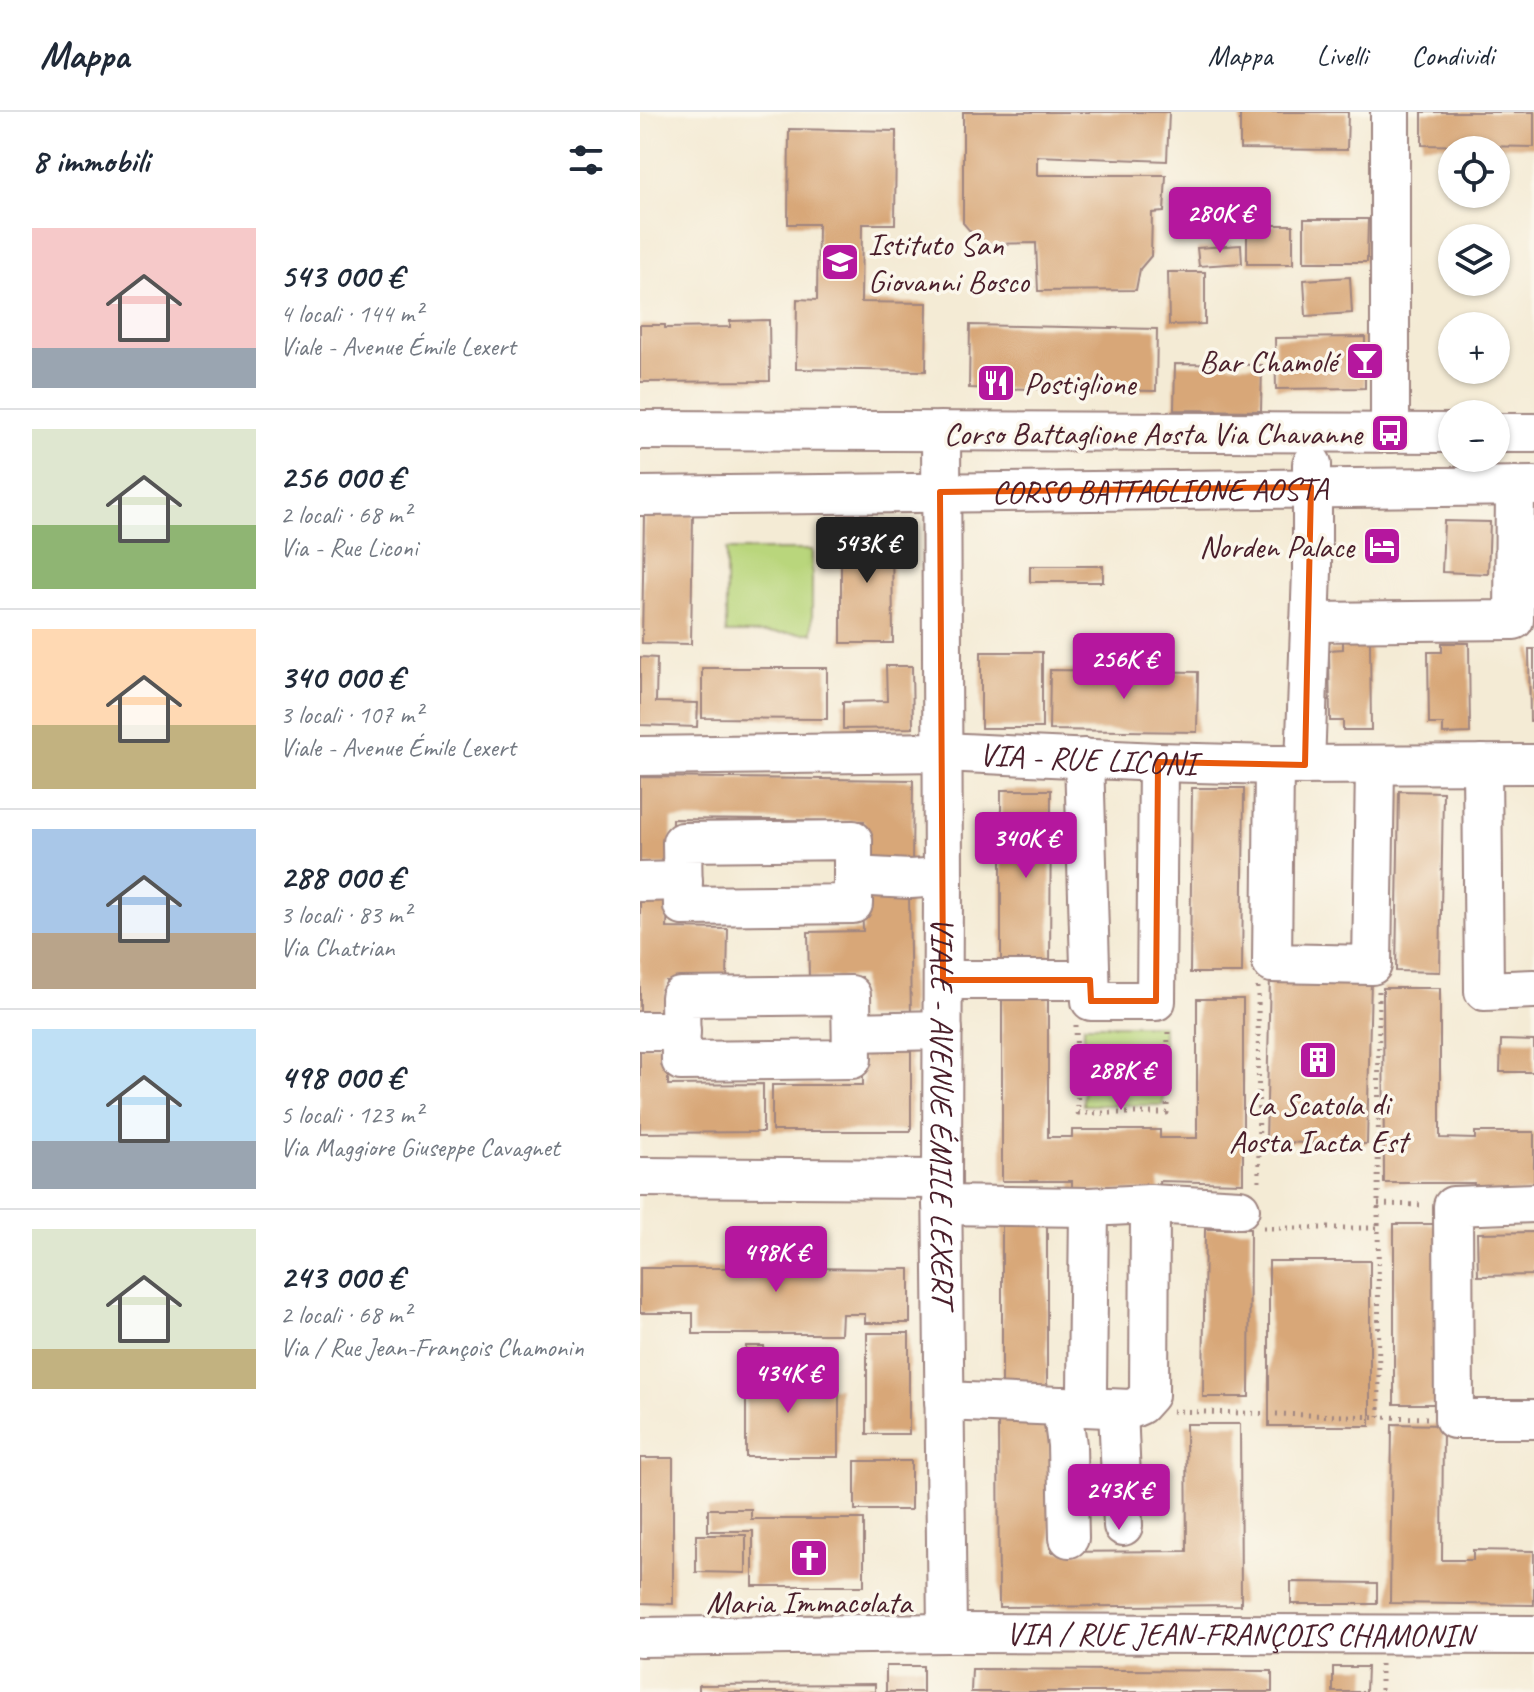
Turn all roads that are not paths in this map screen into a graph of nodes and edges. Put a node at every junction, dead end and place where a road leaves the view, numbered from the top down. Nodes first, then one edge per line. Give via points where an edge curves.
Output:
1 (1390, 112) edge
2 (640, 430) edge
3 (941, 431) junction
4 (1316, 432) junction
5 (1390, 433) junction
6 (1438, 433) edge
7 (1510, 433) edge
8 (1534, 433) edge
9 (1525, 486) edge
10 (1311, 487) junction
11 (940, 492) junction
12 (640, 496) edge
13 (1310, 622) junction
14 (943, 752) junction
15 (640, 756) edge
16 (1084, 758) junction
17 (1158, 762) junction
18 (1482, 764) junction
19 (1534, 764) edge
20 (1289, 765) junction
21 (1375, 766) junction
22 (853, 876) junction
23 (943, 877) junction
24 (683, 881) junction
25 (640, 882) edge
26 (943, 980) junction
27 (1083, 980) junction
28 (1534, 989) edge
29 (943, 1030) junction
30 (640, 1031) edge
31 (681, 1031) junction
32 (852, 1032) junction
33 (653, 1178) edge
34 (942, 1192) junction
35 (1534, 1203) edge
36 (1150, 1204) junction
37 (1089, 1207) junction
38 (1255, 1211) road end
39 (944, 1401) junction
40 (1110, 1402) junction
41 (1534, 1419) edge
42 (1123, 1526) dead end
43 (1069, 1538) dead end
44 (947, 1633) junction
45 (1534, 1635) edge
46 (640, 1637) edge

1 - 5 street
2 - 3 street, CORSO BATTAGLIONE AOSTA
3 - 4 street, CORSO BATTAGLIONE AOSTA
3 - 11 street, VIALE - AVENUE ÉMILE LEXERT
4 - 5 street, CORSO BATTAGLIONE AOSTA
4 - 10 street
5 - 6 street, CORSO BATTAGLIONE AOSTA
7 - 8 street
9 - 10 street, CORSO BATTAGLIONE AOSTA
9 - 13 street via 1514,620
10 - 11 street, CORSO BATTAGLIONE AOSTA
10 - 13 street
11 - 12 street, CORSO BATTAGLIONE AOSTA
11 - 14 street, VIALE - AVENUE ÉMILE LEXERT
13 - 20 street
14 - 15 street, VIA - RUE LICONI
14 - 16 street, VIA - RUE LICONI
14 - 23 street, VIALE - AVENUE ÉMILE LEXERT
16 - 17 street, VIA - RUE LICONI
16 - 27 street
17 - 20 street, VIA - RUE LICONI
17 - 27 street via 1156,1001 1091,1001
18 - 19 street, VIA - RUE LICONI
18 - 21 street, VIA - RUE LICONI
18 - 28 street via 1484,991
20 - 21 street, VIA - RUE LICONI
20 - 21 street via 1272,963 1372,965
22 - 23 street
22 - 24 street via 853,904 683,906
22 - 24 street via 853,840 682,842
23 - 26 street, VIALE - AVENUE ÉMILE LEXERT
24 - 25 street
26 - 27 street
26 - 29 street, VIALE - AVENUE ÉMILE LEXERT
29 - 32 street
29 - 34 street, VIALE - AVENUE ÉMILE LEXERT
30 - 31 street
31 - 32 street via 681,1061 852,1059
31 - 32 street via 680,997 851,995
33 - 34 street via 866,1179
34 - 37 street
34 - 39 street, VIALE - AVENUE ÉMILE LEXERT
35 - 41 street via 1453,1206 1454,1419
36 - 37 street
36 - 38 street
36 - 40 street
37 - 40 street
39 - 40 street
39 - 44 street, VIALE - AVENUE ÉMILE LEXERT
40 - 42 street
40 - 43 street via 1064,1423
44 - 45 street, VIA / RUE JEAN-FRANÇOIS CHAMONIN
44 - 46 street, VIA / RUE JEAN-FRANÇOIS CHAMONIN

